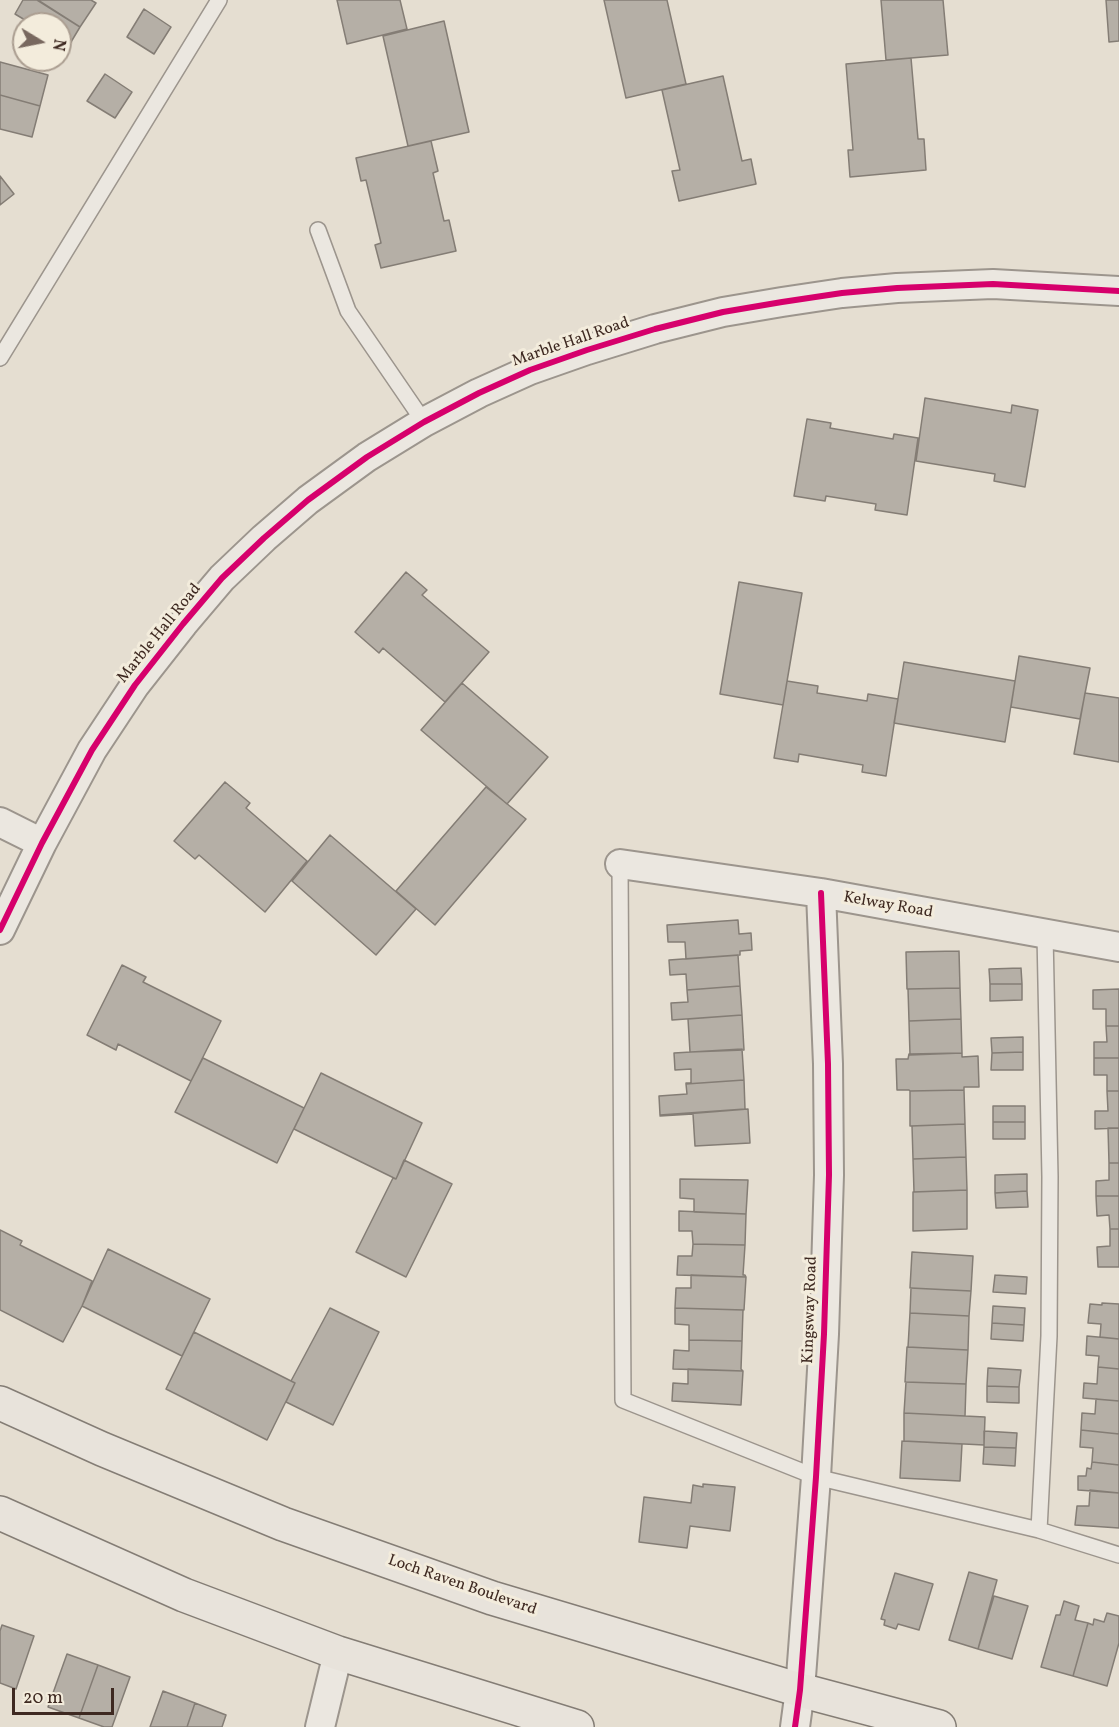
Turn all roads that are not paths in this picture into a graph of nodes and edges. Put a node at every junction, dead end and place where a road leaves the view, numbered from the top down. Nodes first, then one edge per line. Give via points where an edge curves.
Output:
1 (219, 0) edge
2 (318, 230) dead end
3 (1119, 291) edge
4 (0, 358) edge
5 (424, 422) junction
6 (0, 822) edge
7 (42, 843) junction
8 (620, 864) joint
9 (821, 893) junction
10 (0, 930) edge
11 (1046, 934) junction
12 (1119, 947) edge
13 (0, 1403) edge
14 (816, 1478) junction
15 (0, 1513) edge
16 (1039, 1530) junction
17 (1119, 1555) edge
18 (338, 1653) junction
19 (800, 1690) junction
20 (320, 1727) edge
21 (577, 1727) edge
22 (795, 1727) edge
23 (939, 1727) edge

1 - 4 lane
2 - 5 lane via 348,311
3 - 5 street, Marble Hall Road via 993,285 897,288 723,312 655,329 530,370
5 - 7 street, Marble Hall Road via 308,500 222,578 135,685 92,750
6 - 7 street
7 - 10 street, Marble Hall Road
8 - 9 street, Kelway Road
8 - 14 lane via 623,1400
9 - 11 street, Kelway Road
9 - 14 street, Kingsway Road via 829,1175
11 - 12 street, Kelway Road
11 - 16 lane via 1049,1336
13 - 19 main road, Loch Raven Boulevard via 283,1524 492,1598
14 - 16 lane
14 - 19 street, Kingsway Road
15 - 18 main road via 184,1595
16 - 17 lane
18 - 20 street
18 - 21 main road
19 - 22 street, Kingsway Road
19 - 23 main road, Loch Raven Boulevard

